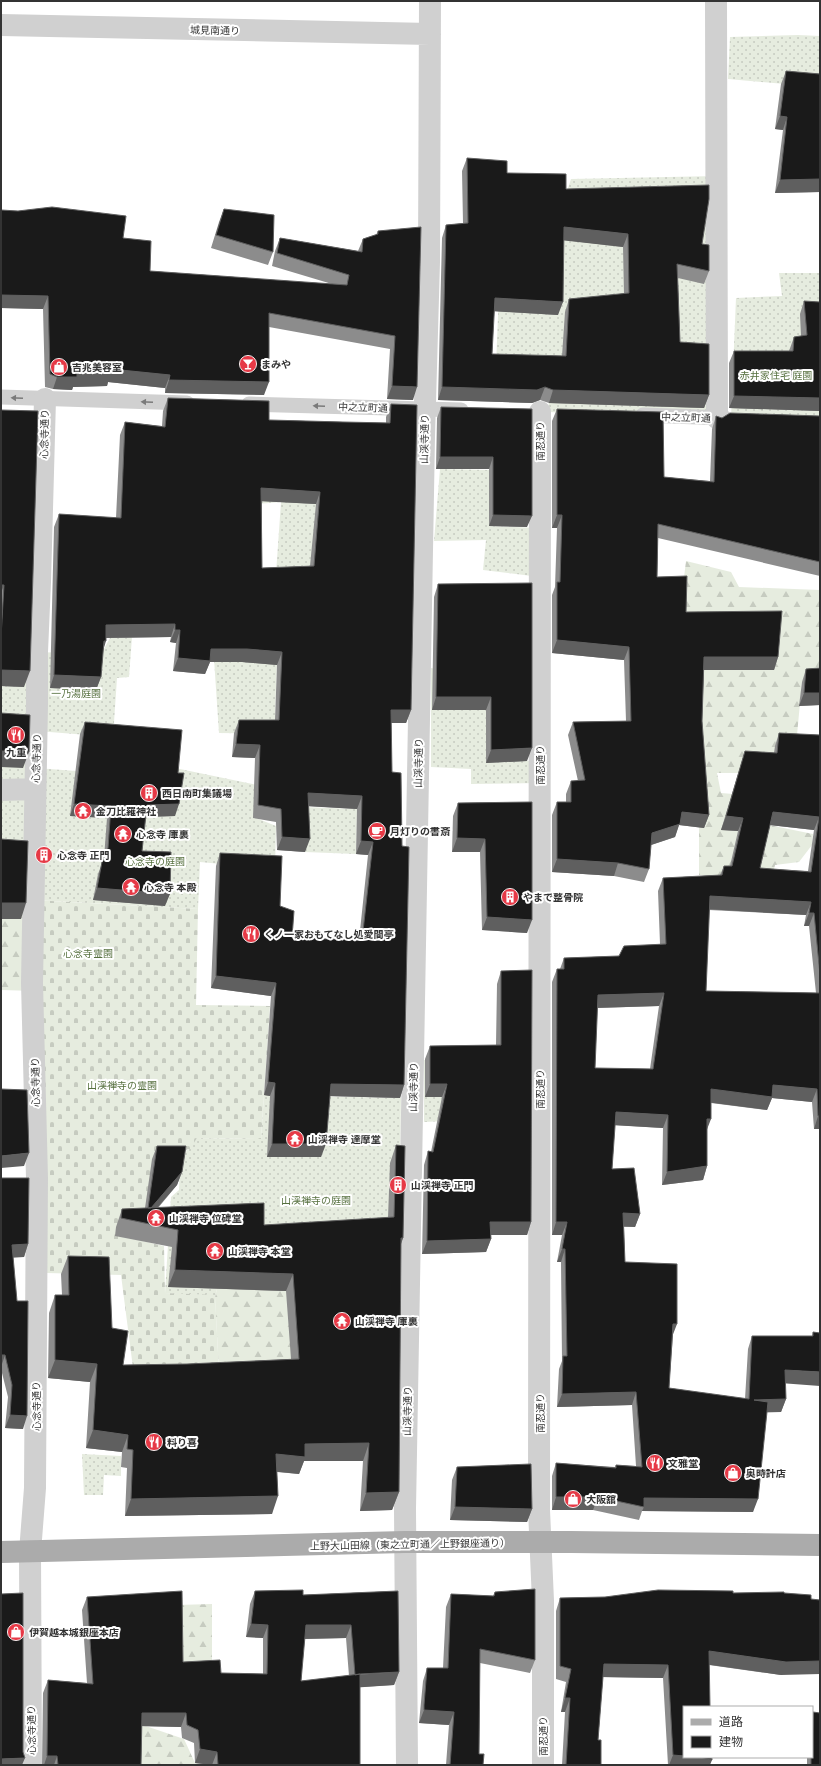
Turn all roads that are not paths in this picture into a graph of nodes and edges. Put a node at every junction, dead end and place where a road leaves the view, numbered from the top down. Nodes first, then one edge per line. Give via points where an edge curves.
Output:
1 (430, 1) edge
2 (716, 1) edge
3 (1, 25) edge
4 (430, 34) junction
5 (1, 397) edge
6 (45, 399) junction
7 (198, 403) edge
8 (236, 404) edge
9 (424, 409) junction
10 (477, 410) edge
11 (539, 412) dead end
12 (632, 415) edge
13 (728, 418) joint
14 (35, 789) junction
15 (1, 790) edge
16 (37, 1178) junction
17 (15, 1179) edge
18 (405, 1542) junction
19 (542, 1542) junction
20 (820, 1545) edge
21 (1, 1552) edge
22 (30, 1552) junction
23 (31, 1765) edge
24 (407, 1765) edge
25 (543, 1765) edge

1 - 4 street, 山渓寺通り
2 - 13 street
3 - 4 street, 城見南通り
4 - 9 street, 山渓寺通り via 429,262
6 -> 5 lane
7 -> 6 lane
6 - 14 street, 心念寺通り
9 -> 8 lane, 中之立町通
9 - 10 lane, 中之立町通
9 - 18 street, 山渓寺通り
11 - 19 street, 南忍通り
12 - 13 lane, 中之立町通
14 - 15 street
14 - 16 street, 心念寺通り via 32,983
16 - 17 street
16 - 22 street, 心念寺通り via 35,1505
18 - 19 main road, 上野大山田線（東之立町通／上野銀座通り）
18 - 22 main road, 上野大山田線（東之立町通／上野銀座通り）
18 - 24 street, 山渓寺通り
19 - 20 main road, 上野大山田線（東之立町通／上野銀座通り）
19 - 25 street, 南忍通り
21 - 22 main road, 上野大山田線（東之立町通／上野銀座通り）
22 - 23 street, 心念寺通り

